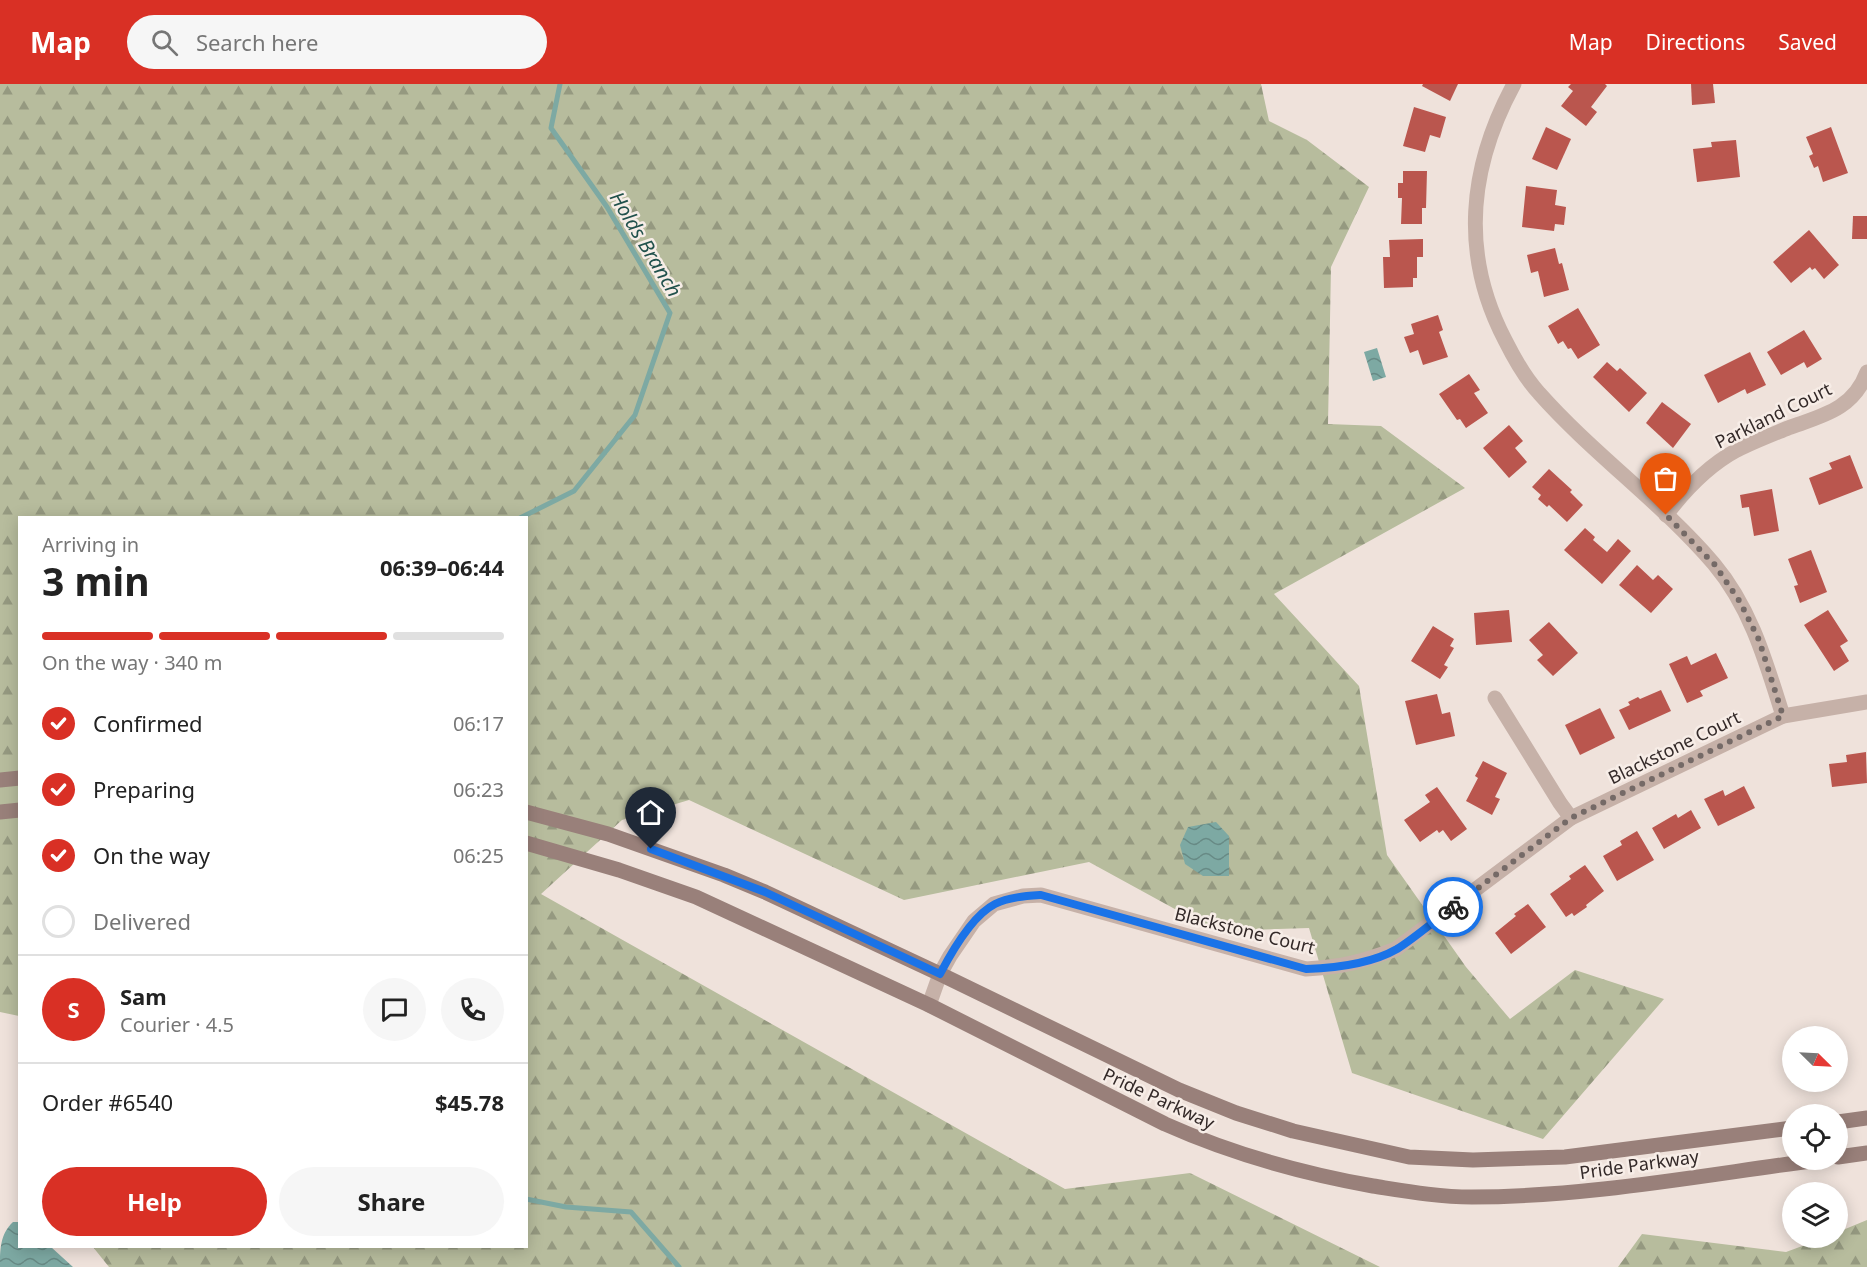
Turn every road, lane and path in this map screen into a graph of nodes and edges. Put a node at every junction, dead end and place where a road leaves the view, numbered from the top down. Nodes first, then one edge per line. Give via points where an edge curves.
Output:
1 (1514, 84) edge
2 (1867, 372) edge
3 (1666, 515) junction
4 (1495, 698) dead end
5 (1867, 702) edge
6 (1783, 716) junction
7 (18, 778) edge
8 (0, 780) edge
9 (18, 810) edge
10 (0, 812) edge
11 (528, 813) edge
12 (1571, 818) junction
13 (528, 844) edge
14 (940, 974) junction
15 (929, 1005) junction
16 (1867, 1118) edge
17 (1848, 1121) edge
18 (1782, 1129) edge
19 (1867, 1153) edge
20 (1848, 1156) edge
21 (1782, 1165) edge

1 - 3 street via 1489,139 1477,195 1475,232 1488,301 1515,360 1537,392
2 - 3 street, Parkland Court via 1863,383 1843,406 1737,450 1710,469
3 - 6 street via 1715,565 1740,602 1759,640
4 - 12 street
5 - 6 street, Blackstone Court
6 - 12 street, Blackstone Court
7 - 8 main road
9 - 10 main road
11 - 14 main road, Pride Parkway via 608,834 724,875
12 - 14 street, Blackstone Court via 1396,949 1362,962 1306,969 1041,895 994,904 974,921
13 - 15 main road, Pride Parkway via 696,897
14 - 15 street, Blackstone Court
14 - 18 main road, Pride Parkway via 1179,1090 1236,1113 1293,1131 1409,1157 1565,1157
15 - 21 main road, Pride Parkway via 1204,1142 1292,1169 1400,1191 1470,1197 1563,1194
16 - 17 main road
19 - 20 main road

